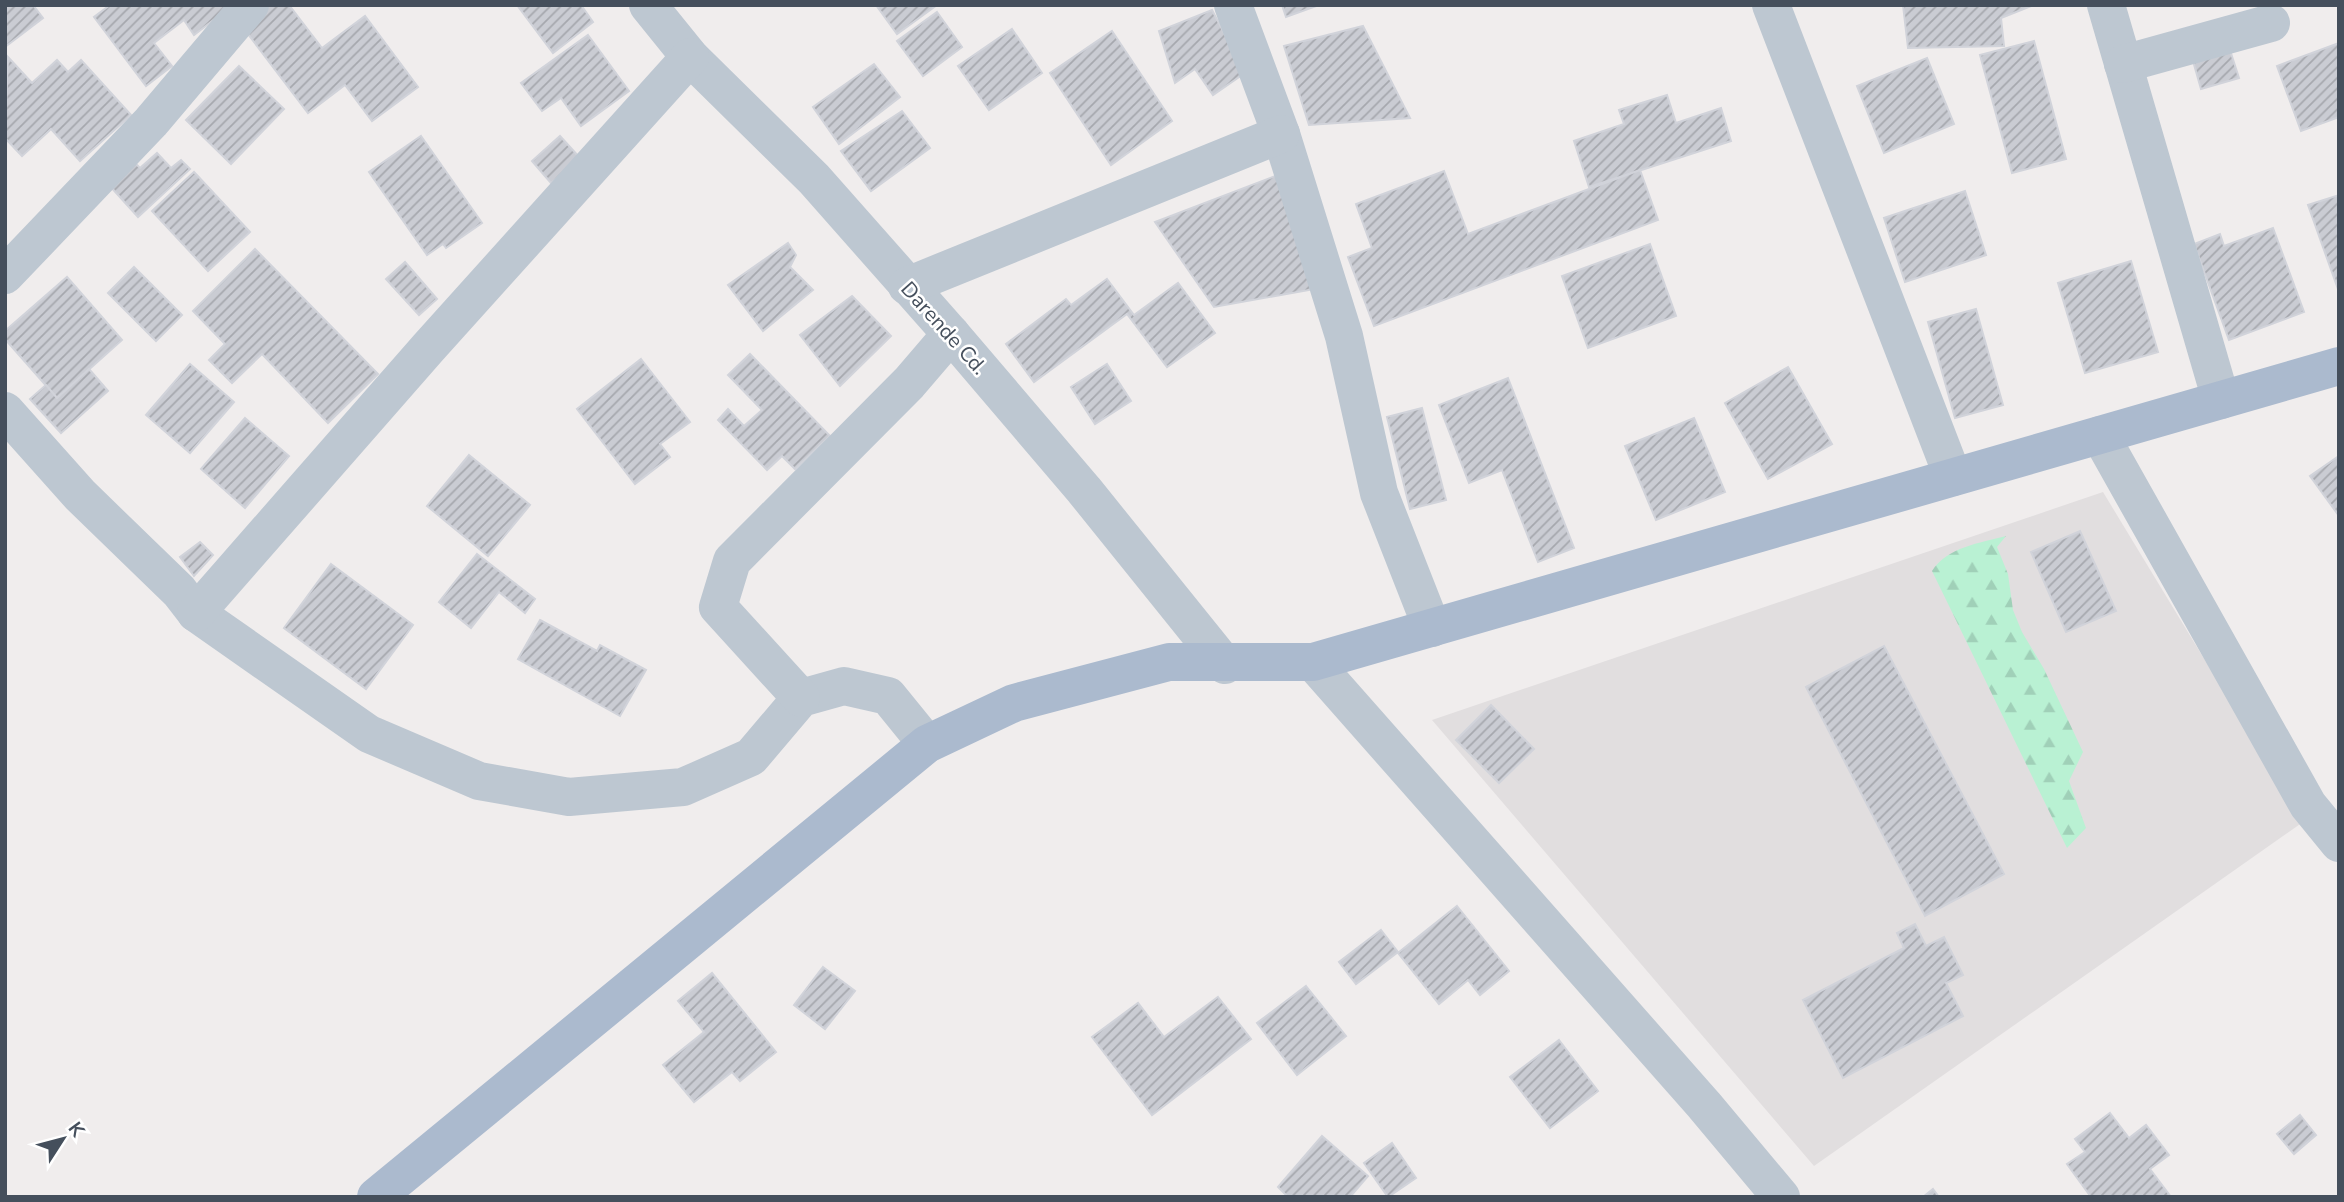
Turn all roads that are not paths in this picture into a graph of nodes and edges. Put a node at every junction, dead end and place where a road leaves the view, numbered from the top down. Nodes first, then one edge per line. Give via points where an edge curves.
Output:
1 (250, 5) edge
2 (649, 5) edge
3 (1233, 5) edge
4 (1771, 5) edge
5 (2106, 5) edge
6 (2271, 23) dead end
7 (691, 57) junction
8 (2123, 64) junction
9 (1281, 134) junction
10 (5, 275) edge
11 (907, 286) junction
12 (951, 334) junction
13 (2339, 366) edge
14 (2221, 400) junction
15 (5, 411) edge
16 (2100, 435) junction
17 (1953, 477) junction
18 (197, 613) junction
19 (1432, 628) junction
20 (1313, 662) junction
21 (1225, 664) junction
22 (801, 698) junction
23 (927, 744) junction
24 (2339, 843) edge
25 (376, 1197) edge
26 (1781, 1197) edge

1 - 10 street via 151,122
2 - 7 street, Darende Cd.
3 - 9 street
4 - 17 street
5 - 8 street
6 - 8 street
7 - 11 street, Darende Cd. via 814,179
7 - 18 street
8 - 14 street
9 - 11 street
9 - 19 street via 1345,336 1379,493
11 - 12 street, Darende Cd.
12 - 21 street, Darende Cd.
12 - 22 street via 909,383 732,561 718,607
13 - 14 main road
14 - 16 main road
15 - 18 street via 80,495
16 - 17 main road
16 - 24 street via 2308,806
17 - 19 main road
18 - 22 street via 369,734 479,781 569,797 683,787 751,757
19 - 20 main road
20 - 21 main road
20 - 26 street
21 - 23 main road via 1169,662 1014,703
22 - 23 street via 844,686 888,696
23 - 25 main road

